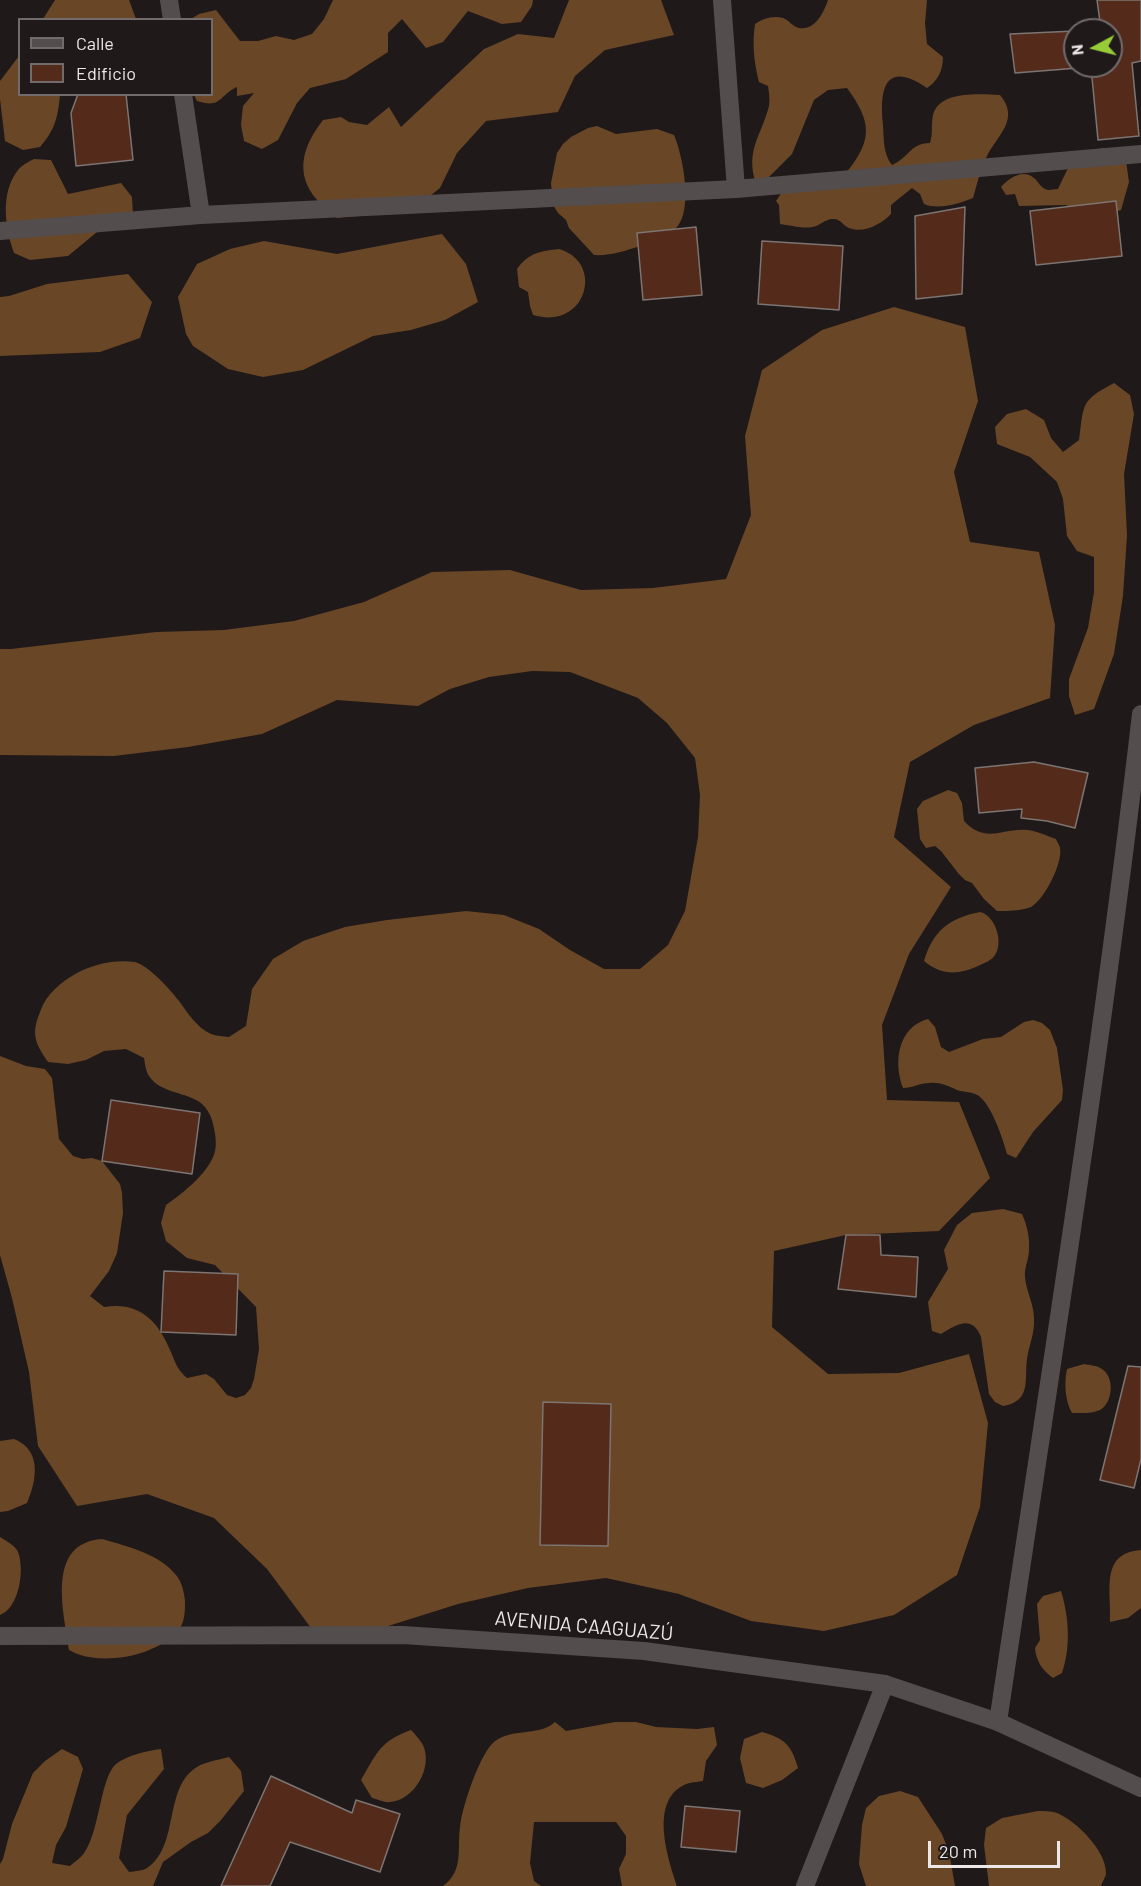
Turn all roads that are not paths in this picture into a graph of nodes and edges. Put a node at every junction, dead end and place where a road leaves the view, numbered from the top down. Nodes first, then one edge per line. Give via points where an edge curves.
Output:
1 (169, 0) edge
2 (722, 0) edge
3 (172, 18) edge
4 (183, 96) edge
5 (1141, 154) edge
6 (736, 189) junction
7 (201, 215) junction
8 (0, 231) edge
9 (1141, 714) edge
10 (1135, 823) edge
11 (0, 1636) edge
12 (885, 1684) junction
13 (998, 1722) junction
14 (1141, 1788) edge
15 (805, 1886) edge

1 - 3 street
2 - 6 street
4 - 7 street
5 - 6 street
6 - 7 street
7 - 8 street
9 - 10 street
10 - 13 street
11 - 12 street, AVENIDA CAAGUAZÚ via 403,1635 644,1652
12 - 13 street, AVENIDA CAAGUAZÚ
12 - 15 street
13 - 14 street, AVENIDA CAAGUAZÚ

